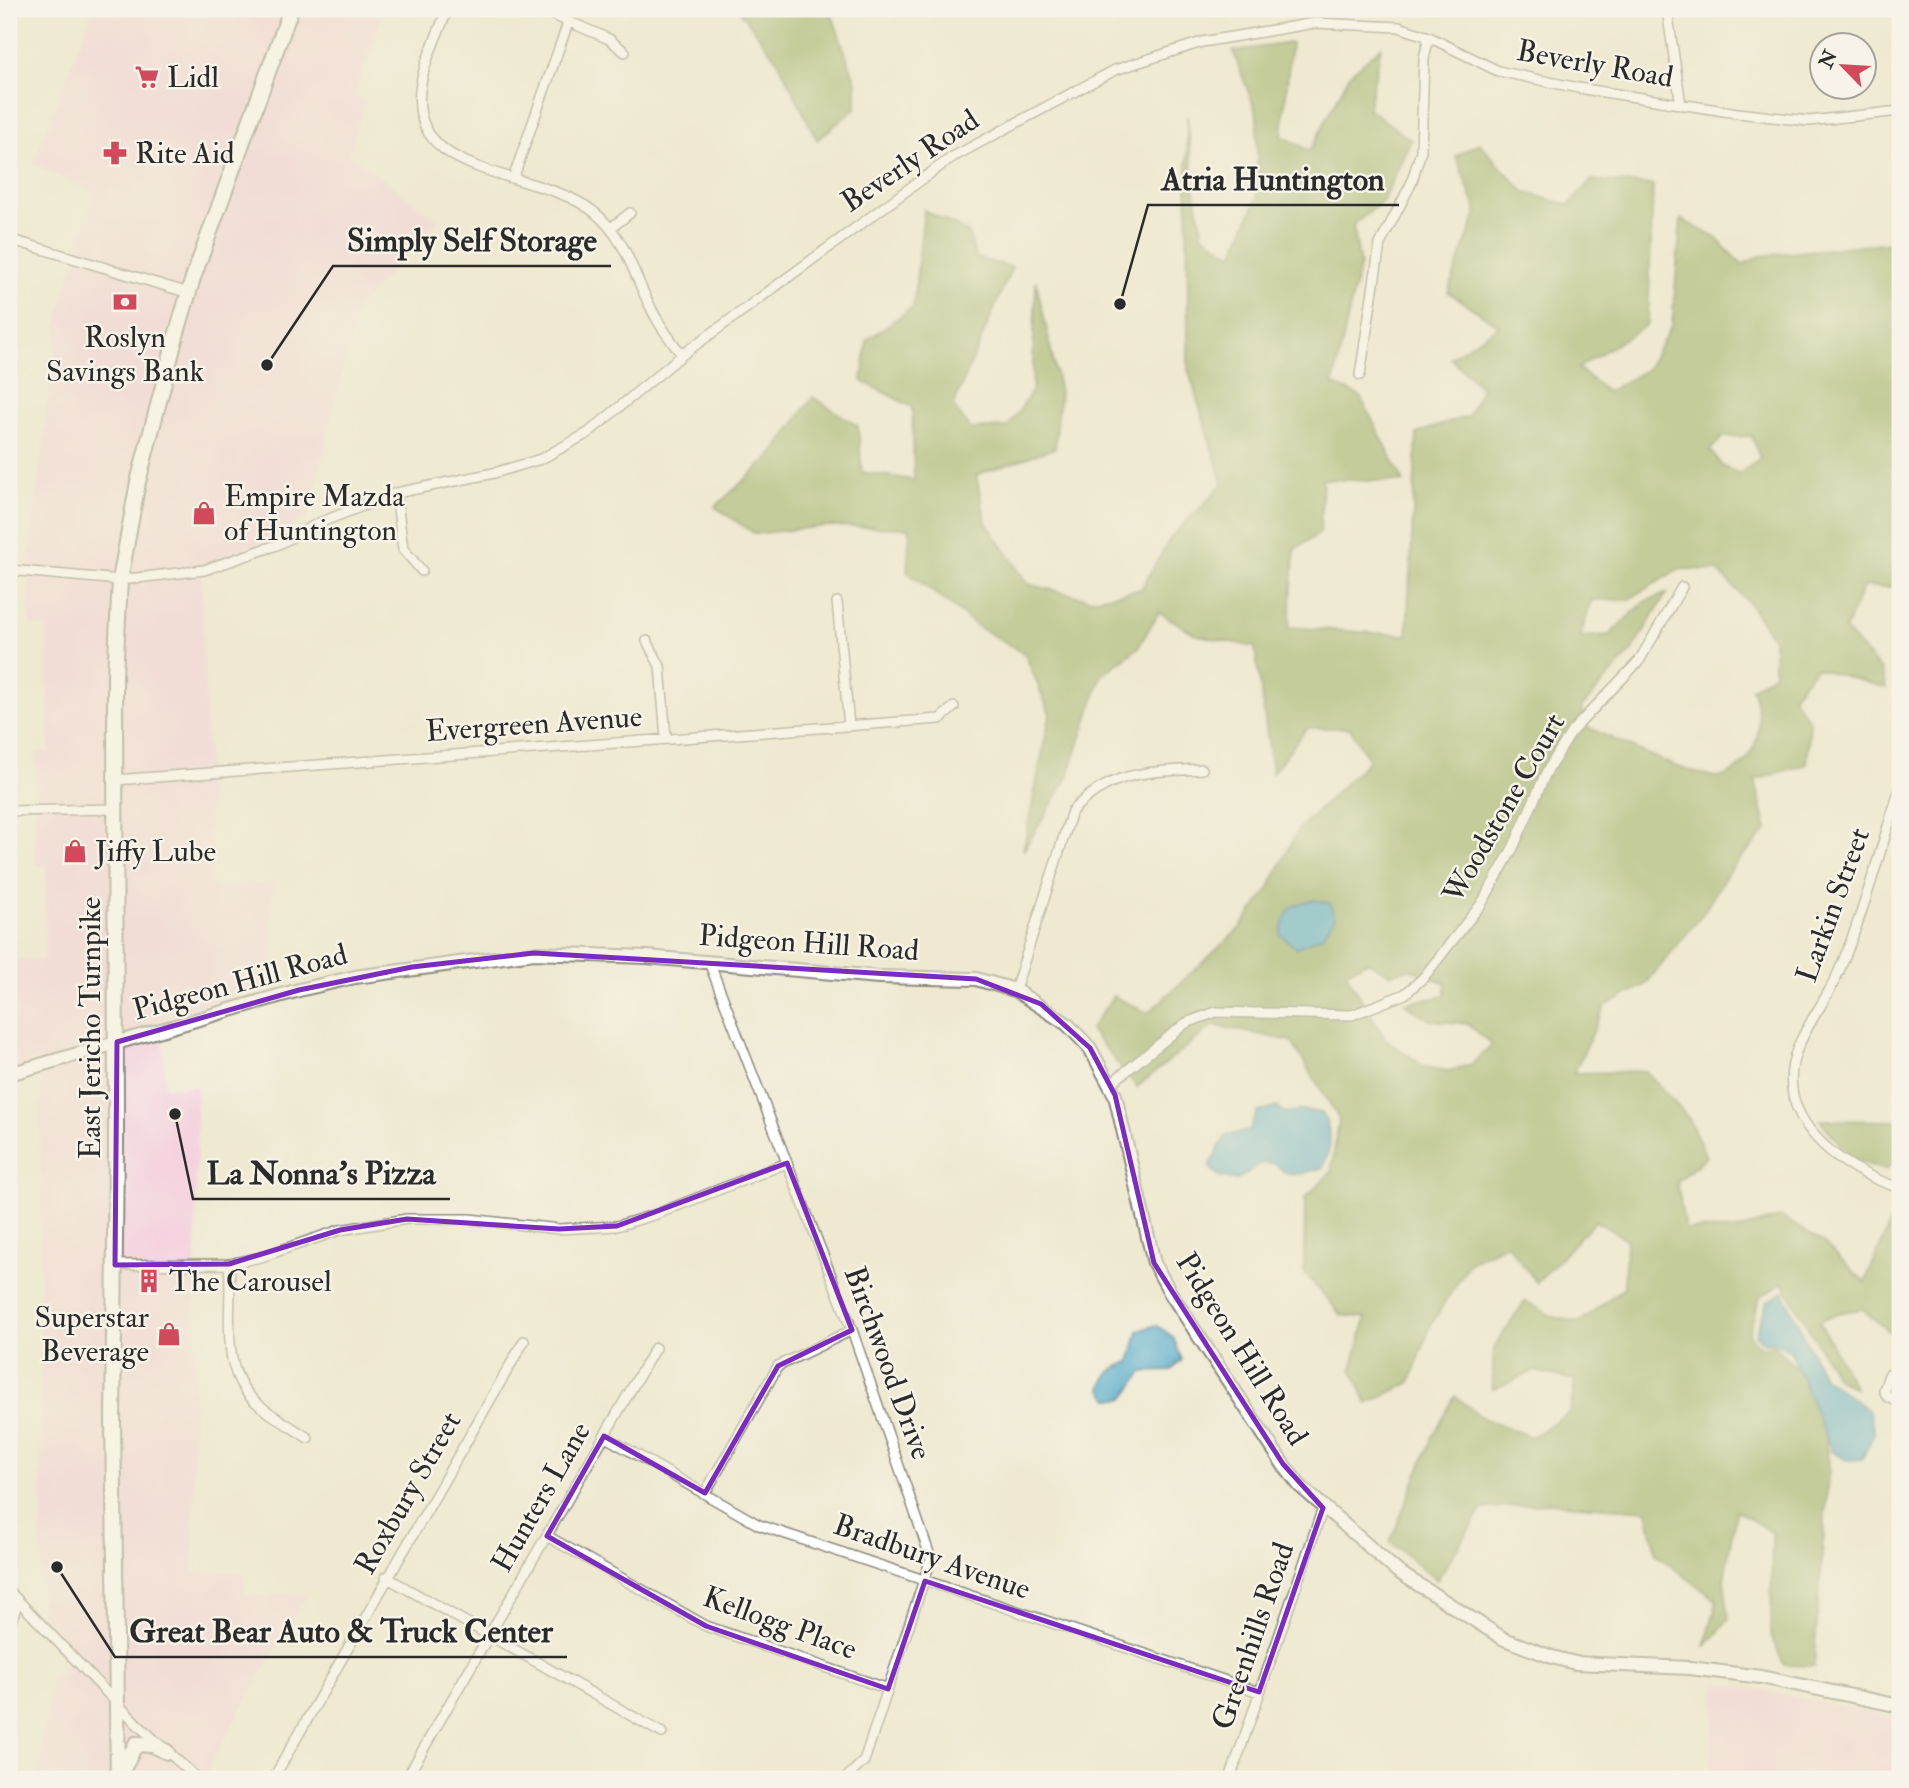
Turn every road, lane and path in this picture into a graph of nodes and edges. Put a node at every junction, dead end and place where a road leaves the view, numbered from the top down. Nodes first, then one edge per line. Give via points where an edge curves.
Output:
1 (15, 9) edge
2 (291, 9) edge
3 (448, 9) edge
4 (541, 9) edge
5 (1667, 9) edge
6 (569, 20) junction
7 (9, 25) edge
8 (1429, 37) junction
9 (625, 52) dead end
10 (1681, 105) junction
11 (1900, 111) edge
12 (514, 176) junction
13 (630, 213) dead end
14 (612, 227) junction
15 (9, 239) edge
16 (189, 293) junction
17 (682, 355) junction
18 (1360, 375) dead end
19 (396, 493) junction
20 (9, 570) edge
21 (422, 571) dead end
22 (120, 580) junction
23 (1682, 587) dead end
24 (837, 602) dead end
25 (647, 641) dead end
26 (954, 707) dead end
27 (849, 726) junction
28 (666, 738) junction
29 (1202, 769) dead end
30 (115, 780) junction
31 (1900, 789) edge
32 (115, 809) junction
33 (9, 811) edge
34 (709, 962) junction
35 (1015, 990) junction
36 (117, 1042) junction
37 (9, 1074) edge
38 (1110, 1084) junction
39 (787, 1163) junction
40 (1900, 1188) edge
41 (229, 1264) junction
42 (115, 1265) junction
43 (852, 1330) junction
44 (524, 1341) dead end
45 (655, 1348) dead end
46 (1900, 1371) edge
47 (1900, 1403) edge
48 (604, 1436) junction
49 (308, 1438) dead end
50 (705, 1493) junction
51 (1323, 1508) junction
52 (547, 1536) junction
53 (386, 1577) junction
54 (925, 1581) junction
55 (9, 1591) edge
56 (13, 1602) edge
57 (9, 1627) edge
58 (490, 1636) junction
59 (888, 1689) junction
60 (1259, 1692) junction
61 (118, 1704) junction
62 (1900, 1706) edge
63 (662, 1733) dead end
64 (167, 1752) junction
65 (119, 1779) edge
66 (198, 1779) edge
67 (273, 1779) edge
68 (406, 1779) edge
69 (845, 1779) edge
70 (1230, 1779) edge

1 - 7 street
2 - 16 main road, East Jericho Turnpike
3 - 12 street via 422,76 419,98 428,134 442,151 459,161
4 - 6 street
5 - 10 street
6 - 9 street
6 - 12 street
8 - 10 street, Beverly Road via 1509,74
8 - 17 street, Beverly Road via 1399,27 1315,23 1202,42 1115,70 951,158
8 - 18 street via 1418,169 1380,244
10 - 11 street, Beverly Road via 1809,121
12 - 14 street via 570,197
13 - 14 street
14 - 17 street via 649,304
15 - 16 street
16 - 22 main road, East Jericho Turnpike via 142,465
17 - 19 street, Beverly Road via 606,420 563,449 494,473
19 - 21 street via 403,549
19 - 22 street, Beverly Road via 236,561 178,575
20 - 22 street, Beverly Road
22 - 30 main road, East Jericho Turnpike
23 - 38 street, Woodstone Court via 1639,661 1572,731 1546,773 1513,848 1482,903 1423,978 1393,1000 1352,1015 1216,1012 1186,1023
24 - 27 street
25 - 28 street via 660,666
26 - 27 street, Evergreen Avenue via 940,719
27 - 28 street, Evergreen Avenue
28 - 30 street, Evergreen Avenue
29 - 35 street via 1124,776 1094,790 1072,811
30 - 32 main road, East Jericho Turnpike
31 - 40 street, Larkin Street via 1840,970 1798,1048 1793,1073 1801,1118 1830,1153 1877,1181
32 - 33 street
32 - 36 main road, East Jericho Turnpike
34 - 35 street, Pidgeon Hill Road via 879,977 976,979
34 - 36 street, Pidgeon Hill Road via 534,953 412,967 299,990
34 - 39 street, Birchwood Drive
35 - 38 street, Pidgeon Hill Road via 1067,1024 1090,1048
36 - 37 street, Pidgeon Hill Road
36 - 42 main road, East Jericho Turnpike
38 - 51 street, Pidgeon Hill Road via 1154,1263 1283,1464
39 - 41 street via 617,1226 559,1229 468,1219 407,1219 340,1230
39 - 43 street, Birchwood Drive
41 - 42 street
41 - 49 street via 229,1343 239,1380 257,1404
42 - 61 main road, East Jericho Turnpike
43 - 50 street via 778,1366
43 - 54 street, Birchwood Drive via 931,1559
44 - 53 street, Roxbury Street
45 - 48 street, Hunters Lane
46 - 47 street via 1889,1375 1884,1390
48 - 50 street, Bradbury Avenue
48 - 52 street, Hunters Lane
50 - 54 street, Bradbury Avenue via 759,1525
51 - 60 street, Greenhills Road
51 - 62 street, Pidgeon Hill Road via 1419,1586 1524,1648 1575,1663 1690,1668 1761,1677
52 - 58 street, Hunters Lane
52 - 59 street, Kellogg Place via 706,1626
53 - 58 street
53 - 67 street, Roxbury Street
54 - 59 street, Birchwood Drive
54 - 60 street, Bradbury Avenue
55 - 56 street
56 - 57 street
56 - 61 street
58 - 63 street
58 - 68 street, Hunters Lane
59 - 69 street, Birchwood Drive via 864,1761
60 - 70 street, Greenhills Road
61 - 64 street
61 - 65 main road, East Jericho Turnpike
64 - 65 main road via 136,1744
64 - 66 street

